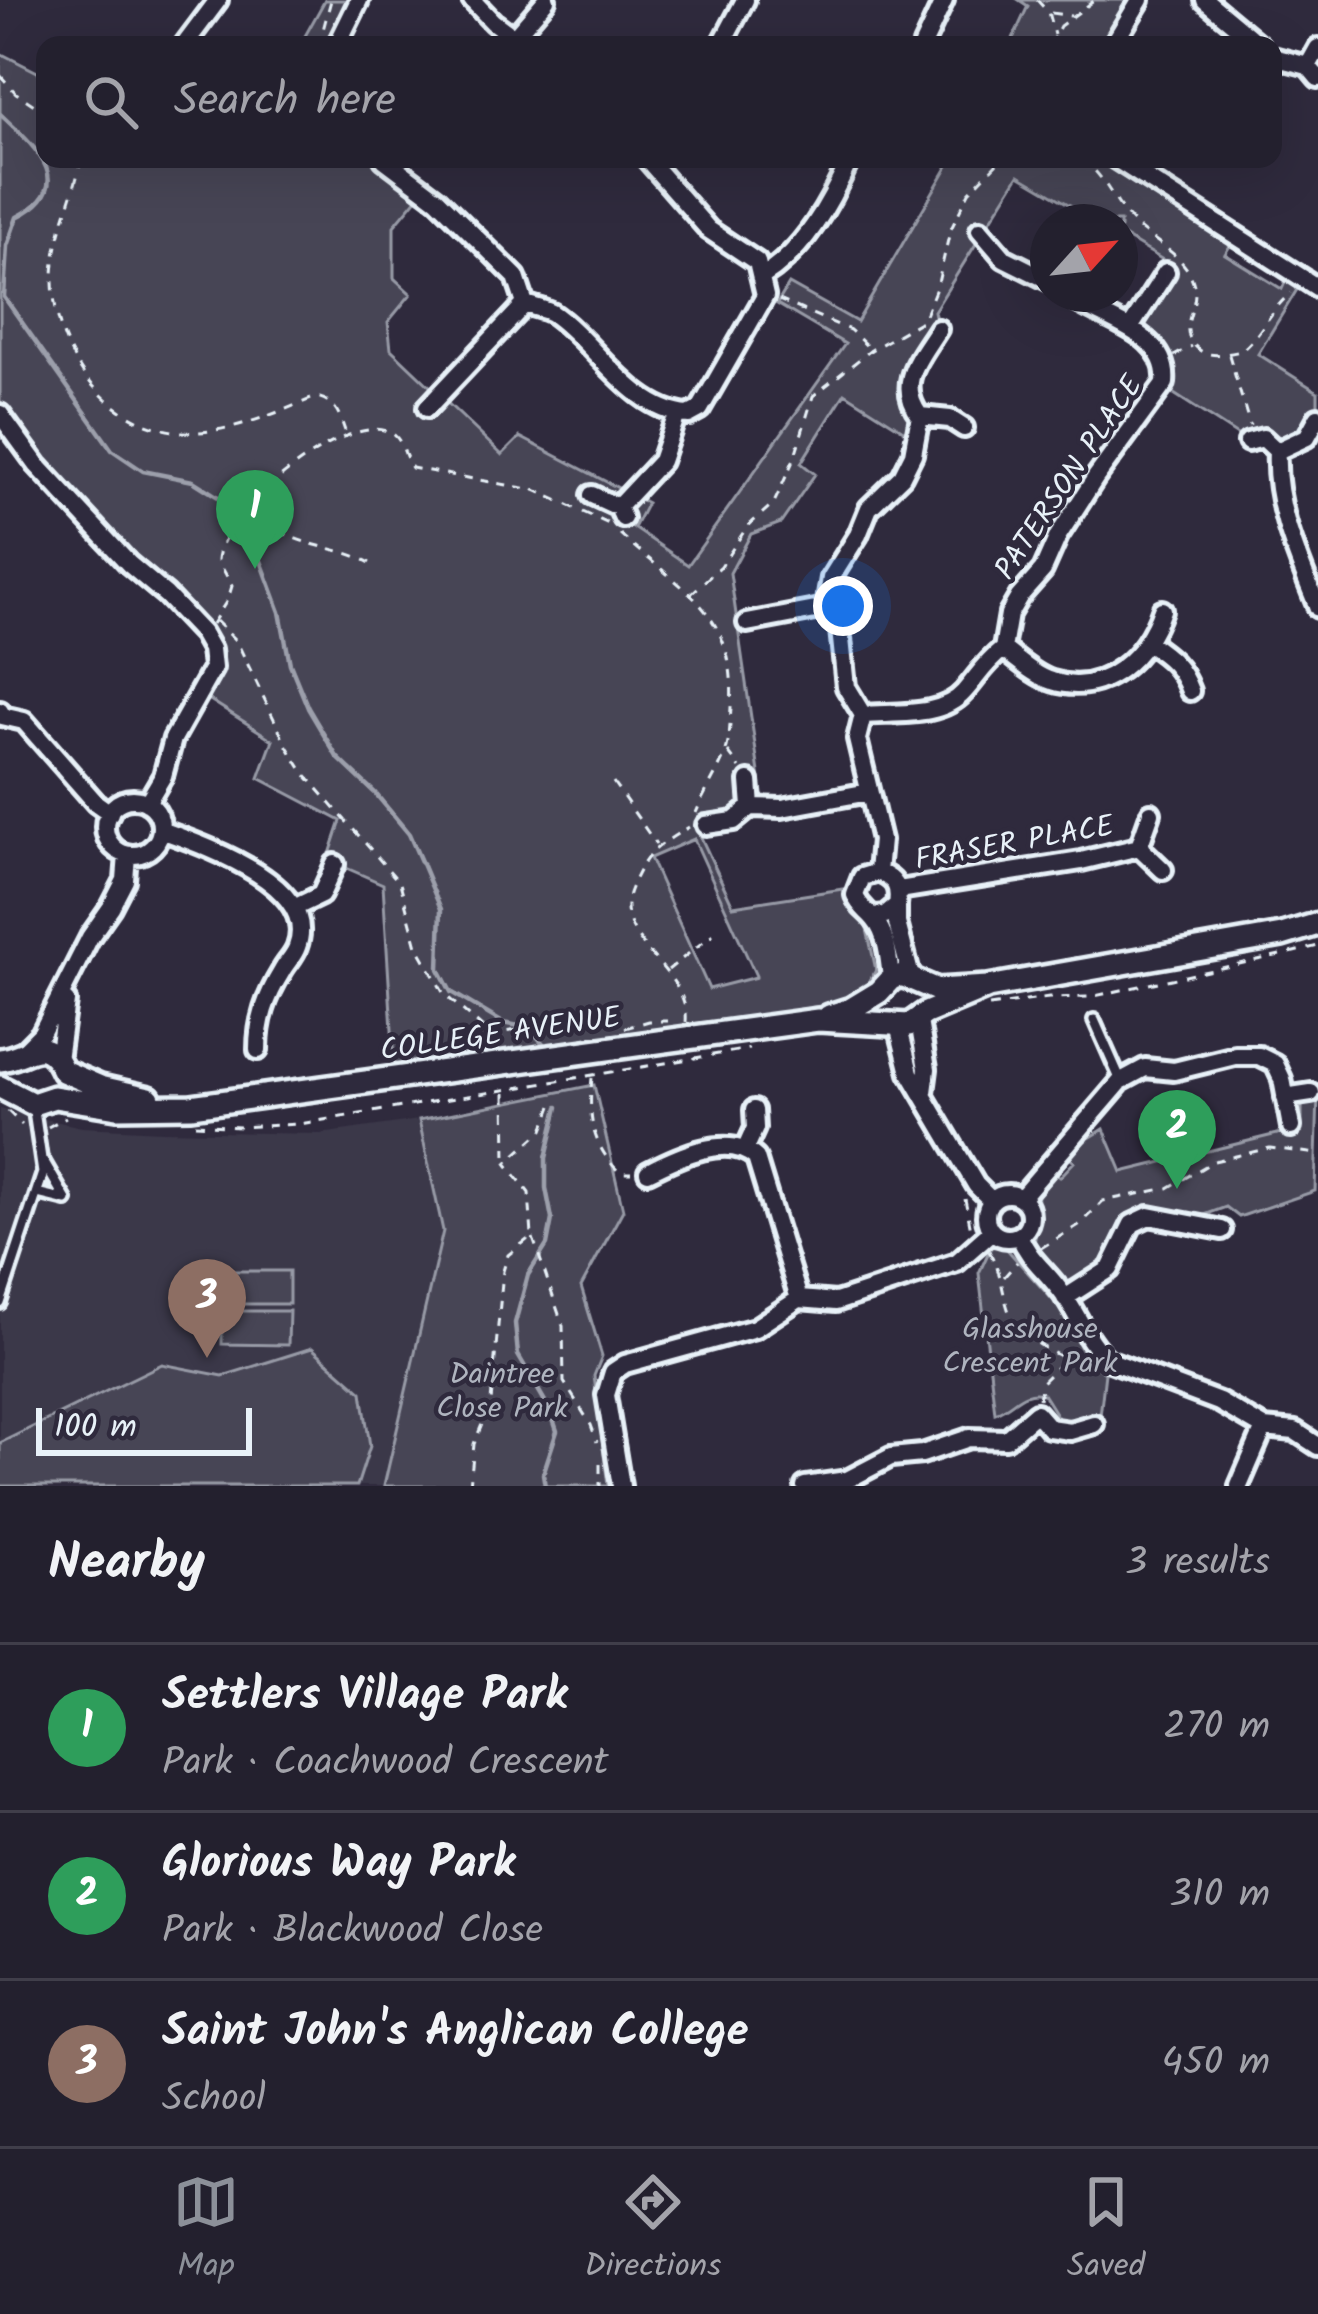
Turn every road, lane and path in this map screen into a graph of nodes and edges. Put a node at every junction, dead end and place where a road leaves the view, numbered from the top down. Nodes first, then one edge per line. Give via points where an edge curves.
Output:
1 (218, 0) edge
2 (332, 0) edge
3 (359, 0) edge
4 (472, 0) edge
5 (546, 0) edge
6 (746, 0) edge
7 (944, 0) edge
8 (1037, 0) edge
9 (1096, 0) edge
10 (1140, 0) edge
11 (1204, 0) edge
12 (1048, 13) junction
13 (1073, 16) junction
14 (1054, 35) joint
15 (191, 36) edge
16 (322, 36) edge
17 (341, 36) edge
18 (514, 36) edge
19 (523, 36) edge
20 (726, 36) edge
21 (927, 36) edge
22 (1118, 36) edge
23 (1248, 36) edge
24 (1318, 48) edge
25 (1282, 60) edge
26 (1313, 72) edge
27 (0, 76) edge
28 (36, 106) edge
29 (79, 168) edge
30 (396, 168) edge
31 (655, 168) edge
32 (846, 168) edge
33 (992, 168) edge
34 (1091, 168) edge
35 (1130, 168) edge
36 (980, 230) dead end
37 (1030, 271) edge
38 (1166, 272) dead end
39 (1311, 283) edge
40 (764, 286) junction
41 (525, 304) junction
42 (1090, 312) edge
43 (1130, 328) junction
44 (938, 329) dead end
45 (1193, 346) junction
46 (871, 350) junction
47 (1228, 354) junction
48 (1164, 361) junction
49 (428, 408) dead end
50 (0, 414) edge
51 (677, 414) junction
52 (920, 416) junction
53 (1318, 417) edge
54 (964, 428) dead end
55 (345, 433) junction
56 (1263, 444) junction
57 (592, 495) dead end
58 (253, 503) junction
59 (370, 563) dead end
60 (690, 596) junction
61 (826, 608) junction
62 (1318, 608) edge
63 (1162, 610) dead end
64 (747, 623) dead end
65 (209, 627) junction
66 (1147, 642) junction
67 (1003, 650) junction
68 (1190, 691) dead end
69 (1, 715) edge
70 (863, 715) junction
71 (727, 750) junction
72 (749, 781) joint
73 (614, 782) dead end
74 (869, 792) junction
75 (147, 803) junction
76 (751, 807) junction
77 (110, 813) junction
78 (1151, 813) dead end
79 (706, 825) dead end
80 (161, 830) junction
81 (657, 846) junction
82 (1139, 848) junction
83 (127, 855) junction
84 (335, 864) dead end
85 (1163, 870) dead end
86 (878, 872) junction
87 (898, 897) junction
88 (296, 907) junction
89 (872, 916) junction
90 (1318, 923) edge
91 (713, 934) dead end
92 (1282, 935) junction
93 (1318, 936) edge
94 (666, 971) junction
95 (69, 983) junction
96 (901, 983) junction
97 (988, 988) junction
98 (908, 1020) junction
99 (1094, 1020) dead end
100 (818, 1021) junction
101 (686, 1022) dead end
102 (490, 1034) junction
103 (486, 1045) dead end
104 (540, 1047) dead end
105 (259, 1050) dead end
106 (13, 1056) edge
107 (60, 1066) junction
108 (592, 1076) dead end
109 (1121, 1081) junction
110 (6, 1088) edge
111 (506, 1091) dead end
112 (1311, 1093) dead end
113 (1285, 1097) junction
114 (44, 1100) junction
115 (190, 1106) junction
116 (552, 1106) dead end
117 (754, 1110) dead end
118 (1291, 1127) dead end
119 (746, 1148) junction
120 (39, 1152) junction
121 (1318, 1154) edge
122 (506, 1163) junction
123 (648, 1172) joint
124 (37, 1193) junction
125 (1021, 1198) junction
126 (992, 1201) junction
127 (1222, 1230) dead end
128 (992, 1232) junction
129 (1019, 1235) junction
130 (532, 1236) junction
131 (1027, 1255) junction
132 (1003, 1278) dead end
133 (1065, 1298) junction
134 (799, 1299) junction
135 (0, 1304) edge
136 (1065, 1359) dead end
137 (1036, 1413) junction
138 (1094, 1424) dead end
139 (1264, 1428) junction
140 (1318, 1446) edge
141 (470, 1486) edge
142 (600, 1486) edge
143 (621, 1486) edge
144 (805, 1486) edge
145 (1239, 1486) edge

1 - 15 street
2 - 16 path
3 - 17 street
4 - 18 street
5 - 19 street
6 - 20 street
7 - 21 street
8 - 12 path
9 - 13 path
10 - 22 street
11 - 23 street
12 - 13 path
12 - 14 path
13 - 14 path
24 - 26 street
25 - 26 street
27 - 28 path
29 - 55 path via 56,250 54,304 67,350 105,399 152,426 183,432 316,397 338,412
30 - 41 street via 516,277
31 - 40 street via 709,230 757,262
32 - 40 street via 790,260
33 - 46 path via 958,214 923,320
34 - 45 path via 1129,218 1187,271 1195,286 1186,325
35 - 39 street
36 - 37 street via 1004,258
38 - 43 street
39 - 47 path via 1267,316 1253,342
40 - 46 path via 850,330
40 - 51 street via 700,409
41 - 49 street
41 - 51 street via 551,312 615,374
42 - 43 street, PATERSON PLACE
43 - 48 street, PATERSON PLACE
44 - 52 street via 908,377 909,402
45 - 47 path
45 - 48 path
46 - 60 path via 813,396 774,503
47 - 56 path via 1246,422
48 - 67 street, PATERSON PLACE via 1157,398 1096,476 1009,614
50 - 65 street via 129,564
51 - 57 street via 661,461 621,513
52 - 54 street
52 - 61 street via 914,454 869,508 831,578
53 - 56 street via 1307,436
55 - 58 path
55 - 60 path via 389,431 412,468 518,486 604,520
56 - 62 street
58 - 59 path via 295,538
58 - 65 path via 218,551 232,586
60 - 71 path via 731,657
61 - 64 street
61 - 70 street via 840,629 845,687
63 - 66 street
65 - 75 street via 213,668
65 - 102 path via 245,656 286,746 400,883 417,946 444,994
66 - 67 street via 1111,677 1066,685
66 - 68 street via 1184,672
67 - 70 street, PATERSON PLACE via 953,702
69 - 77 street via 24,721
70 - 74 street via 857,739
71 - 72 path
71 - 81 path via 688,828
72 - 76 street
73 - 81 path
74 - 76 street
74 - 86 street
75 - 77 street via 131,800
75 - 80 street
76 - 79 street via 734,821
77 - 83 street via 107,836
78 - 82 street
80 - 83 street via 152,848
80 - 88 street via 257,874
81 - 94 path via 624,903
82 - 85 street
82 - 87 street, FRASER PLACE
83 - 95 street via 125,880
84 - 88 street via 321,895
86 - 87 street via 892,878
86 - 89 street via 862,877 854,895
87 - 89 street via 885,915
87 - 96 street
88 - 105 street via 297,949 258,1021
89 - 96 street
90 - 92 street, COLLEGE AVENUE
91 - 94 path
92 - 93 street, COLLEGE AVENUE
92 - 97 street, COLLEGE AVENUE
94 - 101 path via 681,991
95 - 106 street via 40,1034
95 - 107 street
96 - 97 street, COLLEGE AVENUE
96 - 98 street via 929,1001
96 - 98 street via 879,1008
96 - 100 street, COLLEGE AVENUE
97 - 98 street, COLLEGE AVENUE
98 - 100 street, COLLEGE AVENUE
98 - 126 street via 927,1069 925,1092
99 - 109 lane
100 - 115 street, COLLEGE AVENUE
102 - 103 path
102 - 104 path via 519,1030
106 - 107 street, COLLEGE AVENUE via 44,1049
106 - 110 street, COLLEGE AVENUE
107 - 114 street via 62,1084
107 - 115 street, COLLEGE AVENUE via 115,1090
108 - 123 path via 590,1123 603,1156 620,1173
109 - 113 street via 1145,1068 1174,1071 1259,1056 1275,1064
109 - 125 street
110 - 114 street, COLLEGE AVENUE via 24,1102
111 - 122 path
112 - 113 street
113 - 118 street
114 - 115 street, COLLEGE AVENUE
114 - 120 lane
116 - 122 path via 543,1130
117 - 119 street
119 - 123 street via 677,1156
119 - 134 street via 756,1158
120 - 124 lane
120 - 124 lane via 66,1200
121 - 131 path via 1270,1148 1214,1161 1168,1188 1103,1201
122 - 130 path via 530,1193
124 - 135 lane
125 - 126 street
125 - 129 street via 1030,1217
126 - 128 street
127 - 133 street via 1149,1216 1132,1224 1109,1269
128 - 129 street
128 - 134 street via 957,1262 875,1291 836,1302
129 - 131 street
130 - 141 path via 502,1271 491,1402 474,1444
130 - 142 path via 563,1326 565,1382 600,1450
131 - 132 path
131 - 133 street
133 - 139 street via 1108,1360 1243,1412
134 - 143 street via 755,1328 613,1372 606,1395
136 - 137 path via 1042,1382
137 - 138 street via 1049,1428
137 - 144 street via 1006,1439 969,1438 891,1457 847,1480
139 - 140 street via 1295,1431
139 - 145 street

